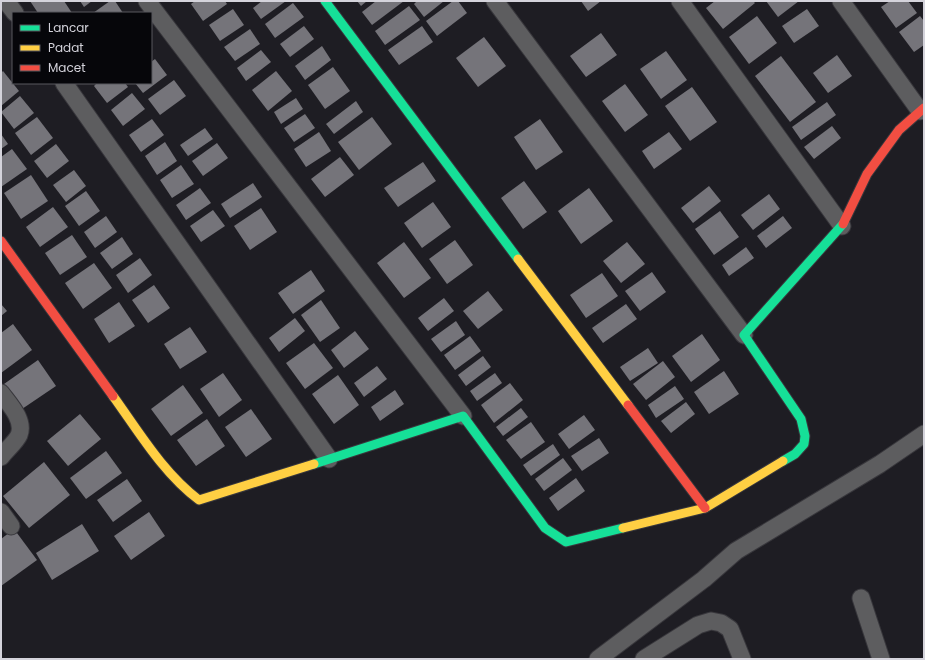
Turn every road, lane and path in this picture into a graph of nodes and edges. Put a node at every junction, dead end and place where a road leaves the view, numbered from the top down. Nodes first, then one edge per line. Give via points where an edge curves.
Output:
1 (6, 1) edge
2 (147, 1) edge
3 (324, 1) edge
4 (495, 1) edge
5 (680, 1) edge
6 (841, 1) edge
7 (14, 12) edge
8 (65, 84) edge
9 (922, 110) edge
10 (842, 226) junction
11 (1, 241) edge
12 (744, 335) junction
13 (1, 393) edge
14 (463, 416) junction
15 (924, 434) edge
16 (1, 457) edge
17 (329, 459) junction
18 (705, 508) junction
19 (1, 512) edge
20 (11, 526) dead end
21 (861, 598) dead end
22 (598, 659) edge
23 (644, 659) edge
24 (742, 659) edge
25 (881, 659) edge

1 - 7 street
2 - 14 street
3 - 18 street
4 - 12 street
5 - 10 street
6 - 9 street
8 - 17 street
9 - 10 street via 899,130 867,174
10 - 12 street
11 - 17 street via 172,477 199,500
12 - 18 street via 801,418 804,444 795,454
13 - 16 street via 20,422 19,435
14 - 17 street
14 - 18 street via 545,528 566,542
15 - 22 street via 880,464 736,551 704,579
19 - 20 street
21 - 25 street
23 - 24 street via 698,625 711,620 730,629

